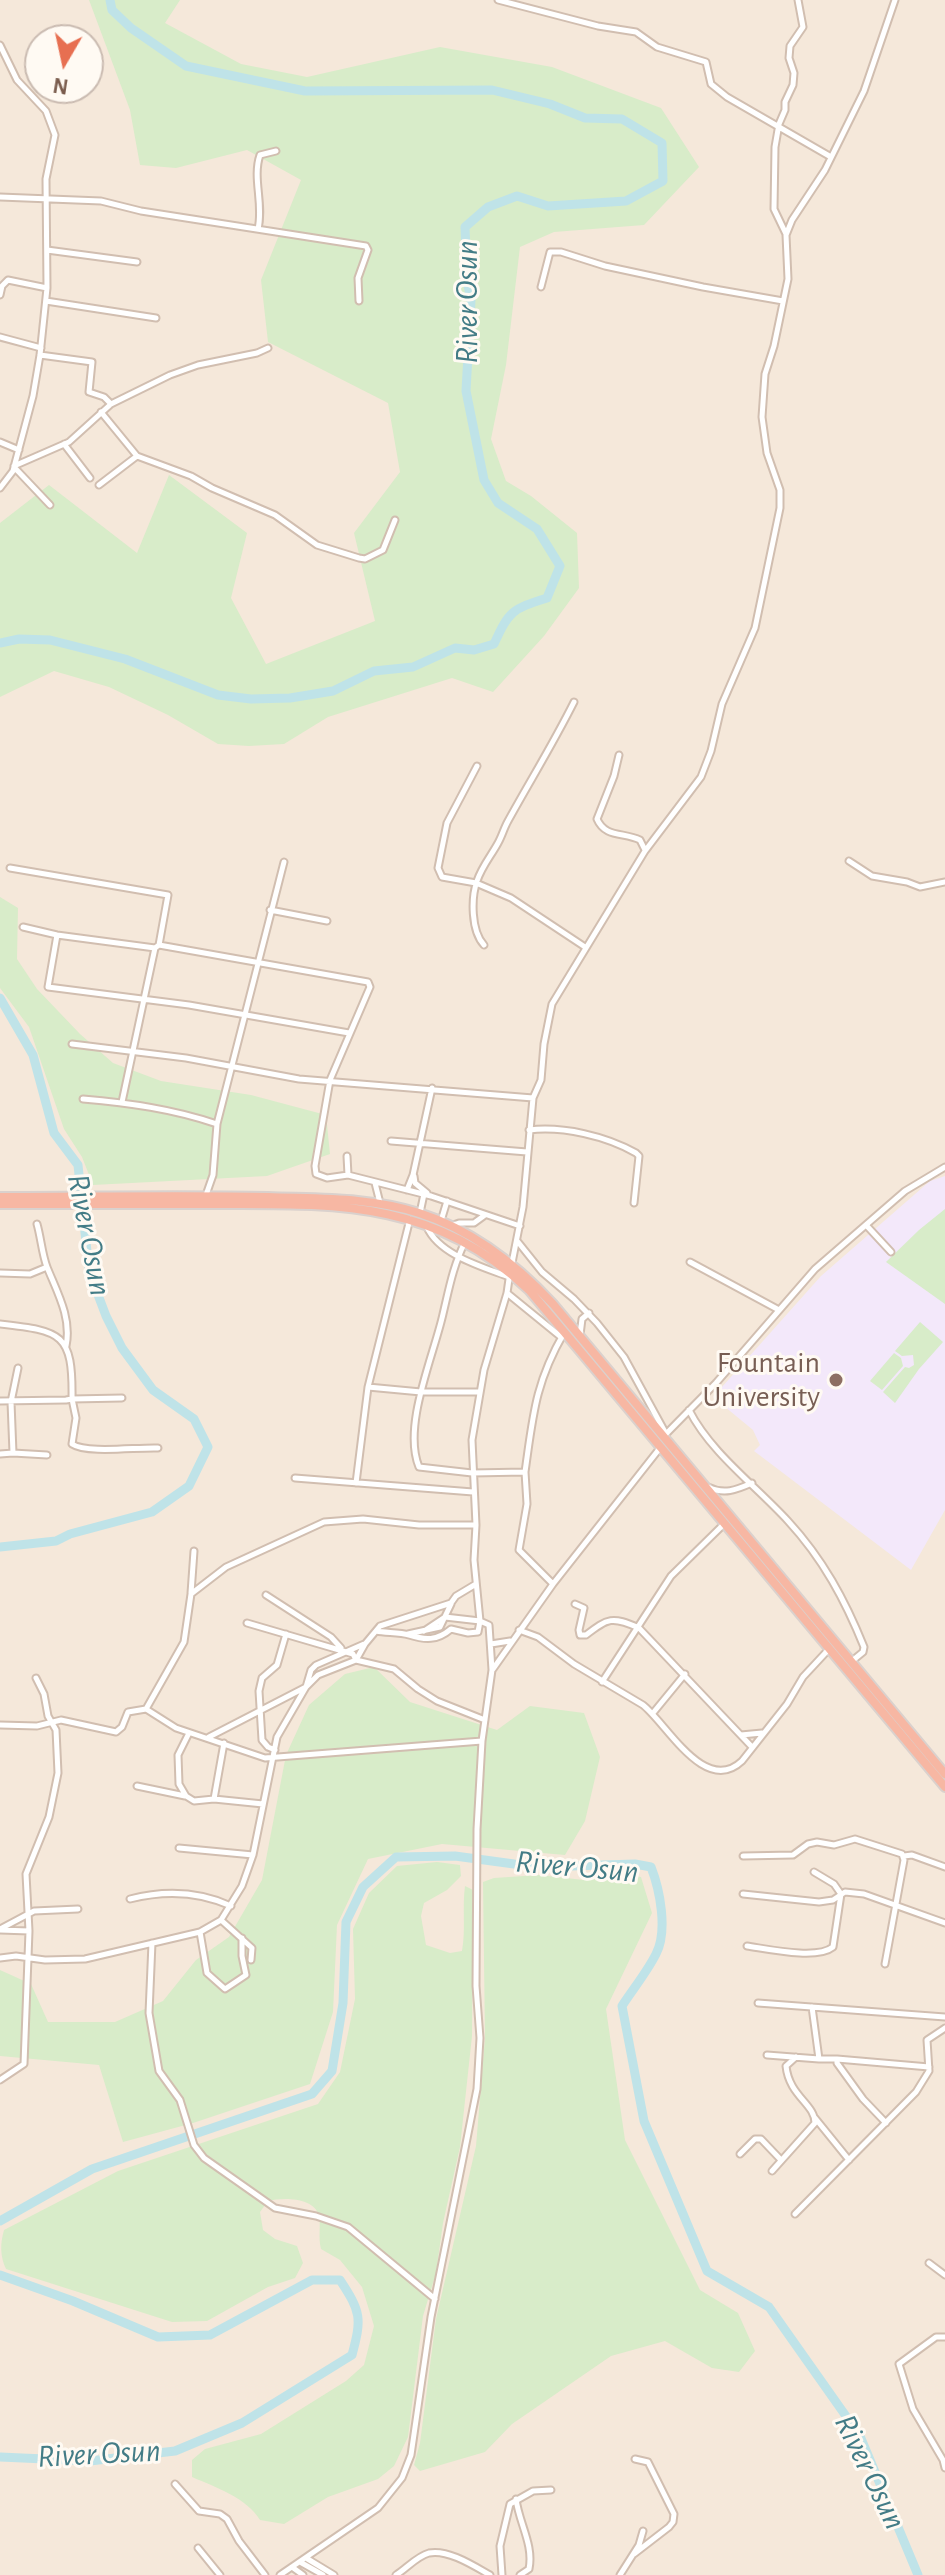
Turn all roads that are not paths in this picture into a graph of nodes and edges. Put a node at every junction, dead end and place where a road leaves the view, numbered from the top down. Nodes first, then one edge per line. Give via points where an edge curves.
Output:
1 (498, 0) edge
2 (798, 0) edge
3 (895, 0) edge
4 (511, 2) edge
5 (0, 45) edge
6 (779, 124) junction
7 (276, 151) dead end
8 (831, 157) junction
9 (0, 197) edge
10 (47, 200) junction
11 (258, 229) junction
12 (786, 235) junction
13 (47, 250) junction
14 (137, 262) dead end
15 (541, 287) dead end
16 (47, 288) junction
17 (0, 295) edge
18 (46, 301) junction
19 (359, 301) dead end
20 (783, 301) junction
21 (156, 318) dead end
22 (0, 337) edge
23 (268, 348) dead end
24 (40, 352) junction
25 (111, 404) junction
26 (101, 412) junction
27 (0, 442) edge
28 (64, 444) junction
29 (19, 450) junction
30 (137, 456) junction
31 (13, 467) junction
32 (90, 478) dead end
33 (99, 485) dead end
34 (0, 488) edge
35 (50, 505) dead end
36 (395, 520) dead end
37 (574, 702) dead end
38 (619, 755) dead end
39 (477, 766) dead end
40 (645, 851) junction
41 (849, 861) dead end
42 (284, 862) dead end
43 (10, 868) dead end
44 (945, 882) edge
45 (476, 883) junction
46 (270, 910) junction
47 (327, 921) dead end
48 (23, 927) dead end
49 (57, 935) junction
50 (484, 945) dead end
51 (157, 947) junction
52 (585, 947) junction
53 (259, 964) junction
54 (145, 999) junction
55 (246, 1015) junction
56 (349, 1033) junction
57 (72, 1044) dead end
58 (133, 1050) junction
59 (231, 1068) junction
60 (330, 1080) junction
61 (432, 1088) junction
62 (533, 1098) junction
63 (83, 1099) dead end
64 (122, 1102) junction
65 (217, 1124) junction
66 (529, 1130) junction
67 (391, 1141) dead end
68 (420, 1143) junction
69 (527, 1152) junction
70 (347, 1156) dead end
71 (945, 1167) edge
72 (348, 1175) junction
73 (413, 1175) junction
74 (375, 1182) junction
75 (407, 1190) junction
76 (427, 1195) junction
77 (206, 1196) junction
78 (0, 1197) edge
79 (54, 1200) junction
80 (126, 1200) junction
81 (447, 1201) junction
82 (380, 1203) junction
83 (634, 1203) dead end
84 (0, 1204) edge
85 (420, 1213) junction
86 (486, 1215) junction
87 (410, 1218) junction
88 (441, 1221) junction
89 (425, 1223) junction
90 (474, 1223) junction
91 (37, 1224) dead end
92 (866, 1225) junction
93 (451, 1226) junction
94 (520, 1226) junction
95 (466, 1239) junction
96 (517, 1242) junction
97 (891, 1252) dead end
98 (458, 1255) junction
99 (690, 1262) dead end
100 (47, 1267) junction
101 (510, 1271) junction
102 (0, 1273) edge
103 (507, 1293) junction
104 (779, 1310) junction
105 (589, 1313) junction
106 (0, 1324) edge
107 (563, 1335) junction
108 (580, 1335) junction
109 (66, 1347) junction
110 (18, 1368) dead end
111 (368, 1387) junction
112 (421, 1392) junction
113 (479, 1392) junction
114 (122, 1398) dead end
115 (72, 1399) junction
116 (0, 1401) edge
117 (11, 1402) junction
118 (689, 1410) junction
119 (663, 1439) junction
120 (158, 1448) dead end
121 (13, 1453) junction
122 (0, 1454) edge
123 (47, 1455) dead end
124 (525, 1472) junction
125 (472, 1473) junction
126 (295, 1478) dead end
127 (356, 1483) junction
128 (752, 1483) junction
129 (704, 1485) junction
130 (473, 1492) junction
131 (724, 1524) junction
132 (476, 1525) junction
133 (194, 1551) dead end
134 (476, 1584) junction
135 (553, 1584) junction
136 (191, 1594) junction
137 (266, 1595) dead end
138 (451, 1603) junction
139 (575, 1604) dead end
140 (445, 1617) junction
141 (480, 1621) junction
142 (247, 1623) dead end
143 (440, 1627) junction
144 (639, 1628) junction
145 (451, 1629) junction
146 (519, 1630) junction
147 (375, 1631) junction
148 (424, 1631) junction
149 (286, 1634) junction
150 (407, 1634) junction
151 (511, 1641) junction
152 (365, 1644) junction
153 (491, 1644) junction
154 (829, 1649) junction
155 (344, 1650) junction
156 (333, 1659) junction
157 (356, 1660) junction
158 (851, 1662) junction
159 (345, 1664) junction
160 (492, 1670) junction
161 (685, 1674) junction
162 (36, 1678) dead end
163 (602, 1682) junction
164 (306, 1687) junction
165 (146, 1709) junction
166 (261, 1709) junction
167 (653, 1713) junction
168 (485, 1720) junction
169 (53, 1722) junction
170 (0, 1725) edge
171 (189, 1733) junction
172 (763, 1733) junction
173 (741, 1735) junction
174 (209, 1737) junction
175 (482, 1741) junction
176 (224, 1743) junction
177 (752, 1747) junction
178 (274, 1753) junction
179 (945, 1774) edge
180 (137, 1786) dead end
181 (945, 1787) edge
182 (186, 1796) junction
183 (214, 1799) junction
184 (251, 1804) junction
185 (263, 1804) junction
186 (261, 1814) junction
187 (179, 1848) dead end
188 (253, 1855) junction
189 (743, 1856) dead end
190 (904, 1856) junction
191 (945, 1867) edge
192 (814, 1872) dead end
193 (743, 1894) dead end
194 (841, 1894) junction
195 (130, 1899) dead end
196 (895, 1904) junction
197 (231, 1906) junction
198 (78, 1909) dead end
199 (27, 1915) junction
200 (221, 1920) junction
201 (945, 1923) edge
202 (0, 1929) edge
203 (29, 1931) junction
204 (200, 1932) junction
205 (242, 1938) junction
206 (152, 1943) junction
207 (747, 1946) dead end
208 (0, 1958) edge
209 (27, 1958) junction
210 (251, 1960) dead end
211 (885, 1964) dead end
212 (758, 2003) dead end
213 (812, 2007) junction
214 (945, 2017) edge
215 (945, 2028) edge
216 (767, 2055) dead end
217 (796, 2057) junction
218 (819, 2059) junction
219 (837, 2059) junction
220 (929, 2067) junction
221 (0, 2080) edge
222 (815, 2118) junction
223 (886, 2123) junction
224 (740, 2154) dead end
225 (781, 2160) junction
226 (849, 2160) junction
227 (772, 2171) dead end
228 (795, 2214) dead end
229 (929, 2263) dead end
230 (945, 2275) edge
231 (435, 2299) junction
232 (945, 2337) edge
233 (635, 2459) dead end
234 (945, 2468) edge
235 (175, 2484) dead end
236 (551, 2490) dead end
237 (516, 2499) junction
238 (643, 2531) dead end
239 (198, 2548) dead end
240 (634, 2554) junction
241 (303, 2560) junction
242 (292, 2567) junction
243 (220, 2575) edge
244 (265, 2575) edge
245 (280, 2575) edge
246 (303, 2575) edge
247 (323, 2575) edge
248 (334, 2575) edge
249 (396, 2575) edge
250 (490, 2575) edge
251 (502, 2575) edge
252 (520, 2575) edge
253 (620, 2575) edge

1 - 4 street
2 - 6 street via 803,27 790,46 793,85
3 - 8 street via 864,91
4 - 6 street via 636,32 657,47 706,62 711,84
5 - 10 street via 17,80 46,111 55,135
6 - 8 street
6 - 12 street via 774,209
7 - 11 street via 260,155 257,163
8 - 12 street
9 - 10 street
10 - 11 street via 80,198
10 - 13 street
11 - 19 street via 368,247 358,278
12 - 20 street
13 - 14 street
13 - 16 street
15 - 20 street via 550,252 561,252 605,266
16 - 17 street via 8,280
16 - 18 street
18 - 21 street
18 - 24 street
20 - 40 street via 765,374 762,417 780,508 760,608 722,704 701,777
22 - 24 street
23 - 25 street via 184,370
24 - 25 street via 92,362 89,392
24 - 29 street
25 - 26 street
26 - 28 street
26 - 30 street
27 - 29 street
28 - 31 street
28 - 32 street
29 - 31 street
30 - 33 street
30 - 36 street via 275,515 317,545 359,558 383,550
31 - 34 street
31 - 35 street
37 - 45 street
38 - 40 street via 597,819 603,830 640,840
39 - 45 street via 447,823 438,868 442,877
40 - 52 street
41 - 44 street via 872,876 920,887
42 - 46 street
43 - 51 street via 168,895
45 - 50 street via 476,932
45 - 52 street via 511,898
46 - 47 street
46 - 53 street
48 - 49 street
49 - 51 street
49 - 54 street via 48,987
51 - 53 street
51 - 54 street
52 - 62 street via 552,1004 543,1070
53 - 55 street
53 - 56 street via 368,982
54 - 55 street
54 - 58 street
55 - 56 street
55 - 59 street
56 - 60 street
57 - 58 street
58 - 59 street
58 - 64 street
59 - 60 street
59 - 65 street
60 - 61 street
60 - 72 street via 316,1174
61 - 62 street
61 - 68 street
62 - 66 street
63 - 64 street
64 - 65 street
65 - 77 street
66 - 69 street
66 - 83 street via 599,1137 636,1153
67 - 68 street
68 - 69 street
68 - 73 street
69 - 94 street
70 - 72 street
71 - 92 street via 905,1191
72 - 74 street
73 - 75 street
73 - 76 street
74 - 75 street
74 - 82 street
75 - 76 street
76 - 81 street
76 - 85 street
77 - 80 highway
77 - 82 highway
78 - 79 highway
79 - 80 highway
79 - 84 highway
80 - 87 highway via 332,1205
81 - 86 street
81 - 88 street
82 - 85 highway
85 - 88 highway
86 - 90 street
86 - 94 street
87 - 89 highway
87 - 111 street
88 - 93 highway
89 - 95 highway
89 - 98 street via 434,1240
90 - 93 street
90 - 95 street
91 - 100 street
92 - 97 street
92 - 104 street via 815,1269
93 - 95 highway
94 - 96 street
95 - 98 street
95 - 101 highway
96 - 101 street
96 - 105 street
98 - 101 street
98 - 112 street
99 - 104 street
100 - 102 street via 30,1274
100 - 109 street via 66,1317
101 - 103 street
101 - 107 highway
101 - 108 highway via 540,1290
103 - 107 street
103 - 113 street
104 - 118 street
105 - 108 street via 582,1319
105 - 119 street via 624,1357
106 - 109 street via 55,1334
107 - 119 highway
107 - 124 street via 535,1398
108 - 119 highway
109 - 115 street
110 - 117 street
111 - 112 street
111 - 127 street
112 - 113 street
112 - 125 street via 417,1464
113 - 125 street
114 - 115 street
115 - 117 street
115 - 120 street via 76,1418 71,1442 76,1447
116 - 117 street
117 - 121 street
118 - 119 street
118 - 128 street via 717,1449
119 - 129 highway
119 - 131 highway
119 - 135 street
121 - 122 street
121 - 123 street
124 - 125 street
124 - 135 street via 527,1504 519,1550
125 - 130 street
126 - 127 street
127 - 130 street
128 - 129 street via 731,1492
128 - 158 street via 836,1583 864,1647
129 - 158 highway
130 - 132 street
131 - 144 street via 671,1576
131 - 154 highway
132 - 134 street
132 - 136 street via 324,1522 226,1567
133 - 136 street
134 - 138 street
134 - 141 street
135 - 146 street
136 - 165 street via 184,1642
137 - 155 street
138 - 140 street
138 - 147 street
139 - 144 street via 584,1608 580,1635 611,1620
140 - 141 street
140 - 143 street
140 - 148 street
141 - 145 street via 478,1632
141 - 153 street via 488,1623
142 - 149 street
143 - 145 street
143 - 148 street
144 - 161 street
144 - 163 street
145 - 150 street via 425,1640
146 - 151 street
146 - 163 street via 538,1637
147 - 150 street
147 - 152 street
148 - 150 street
149 - 155 street
149 - 166 street via 277,1665 262,1678
151 - 153 street
151 - 160 street
152 - 155 street
152 - 157 street
153 - 160 street
154 - 172 street
154 - 181 highway
155 - 156 street
155 - 157 street
156 - 159 street
156 - 164 street via 313,1668
157 - 159 street
157 - 168 street via 394,1669 437,1701
158 - 179 highway
159 - 164 street via 318,1675
160 - 168 street
161 - 167 street
161 - 173 street
162 - 169 street
163 - 167 street
164 - 166 street
164 - 178 street via 283,1725
165 - 169 street via 128,1712 116,1732
165 - 171 street
166 - 174 street
166 - 178 street via 262,1740
167 - 177 street via 687,1754 705,1766 735,1768
168 - 175 street
169 - 170 street
169 - 199 street via 58,1773 49,1817 28,1863
171 - 174 street
171 - 182 street via 178,1763
172 - 173 street
172 - 177 street
173 - 177 street
174 - 176 street
175 - 178 street
175 - 231 street via 477,2089
176 - 178 street via 258,1756
176 - 183 street
178 - 185 street
180 - 182 street
182 - 183 street via 198,1802
183 - 184 street
184 - 185 street
184 - 186 street
185 - 186 street
186 - 188 street
187 - 188 street
188 - 197 street
189 - 190 street via 793,1855 808,1844 855,1839
190 - 191 street
190 - 196 street
192 - 194 street
193 - 194 street via 819,1902
194 - 196 street via 864,1894
194 - 207 street via 829,1950
195 - 197 street via 191,1893
196 - 201 street
196 - 211 street
197 - 200 street
198 - 199 street
199 - 202 street
199 - 203 street
200 - 204 street
200 - 205 street
202 - 203 street
203 - 209 street
204 - 205 street via 207,1973 225,1989 246,1975
204 - 206 street
205 - 210 street via 252,1948
206 - 209 street via 85,1959
206 - 231 street via 149,1991 159,2071 180,2100 194,2145 204,2158 275,2208 348,2227
208 - 209 street
209 - 221 street via 24,2064
212 - 213 street
213 - 214 street
213 - 218 street
215 - 220 street via 927,2040
216 - 217 street
217 - 218 street
217 - 222 street via 786,2066 791,2087
218 - 219 street
219 - 220 street
219 - 223 street
220 - 223 street via 916,2092
222 - 225 street
222 - 226 street
223 - 226 street
224 - 225 street via 761,2139
225 - 227 street
226 - 228 street
229 - 230 street
231 - 241 street via 411,2455 402,2478 378,2508
232 - 234 street via 936,2337 899,2364 913,2409
233 - 240 street via 648,2462 674,2518
235 - 244 street via 199,2511 227,2519
236 - 237 street
237 - 251 street via 500,2546
237 - 252 street via 531,2558 529,2569
238 - 240 street
239 - 243 street
240 - 253 street
241 - 242 street
241 - 247 street
241 - 248 street
242 - 245 street
242 - 246 street
249 - 250 street via 432,2553

